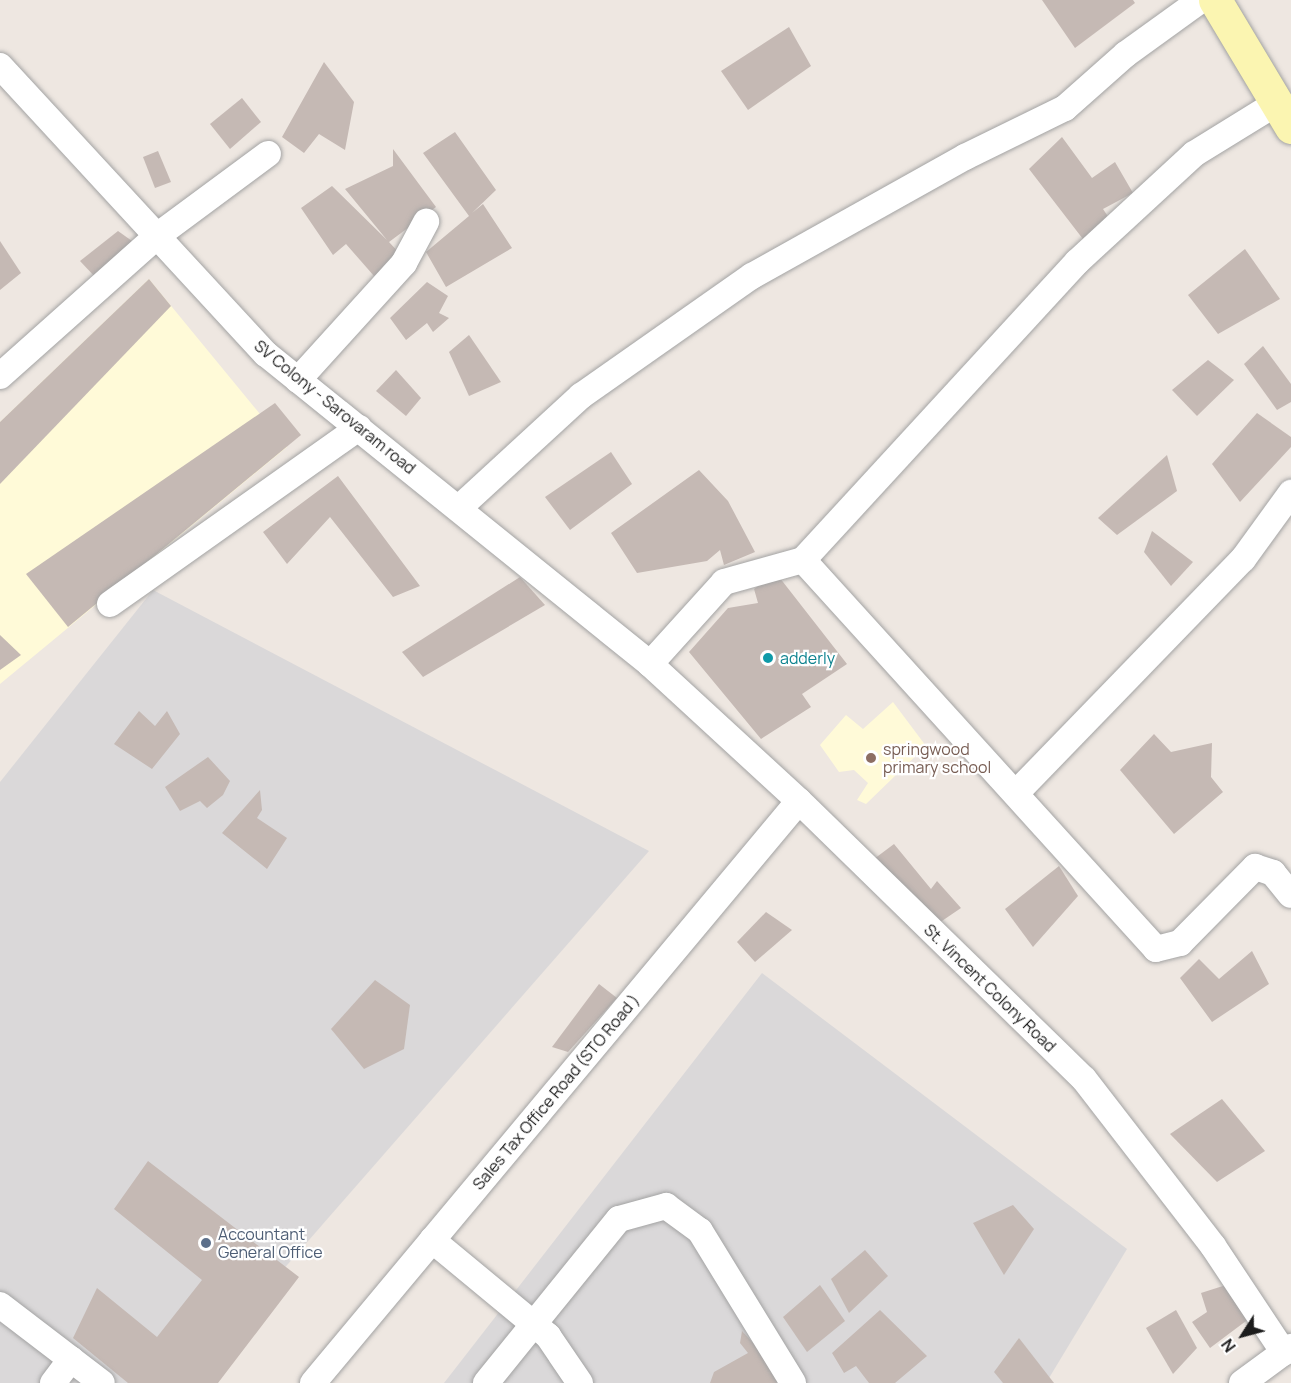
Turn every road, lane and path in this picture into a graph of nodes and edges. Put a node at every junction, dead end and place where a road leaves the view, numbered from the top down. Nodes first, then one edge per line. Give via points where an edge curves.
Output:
1 (1201, 0) edge
2 (1215, 0) edge
3 (0, 66) edge
4 (1283, 116) edge
5 (268, 154) dead end
6 (426, 222) dead end
7 (157, 236) junction
8 (0, 376) edge
9 (298, 380) junction
10 (359, 429) junction
11 (1291, 493) edge
12 (459, 508) junction
13 (803, 560) junction
14 (110, 604) dead end
15 (650, 664) junction
16 (1018, 791) junction
17 (800, 801) junction
18 (1291, 895) edge
19 (432, 1240) junction
20 (0, 1305) edge
21 (532, 1323) junction
22 (1288, 1350) edge
23 (71, 1359) junction
24 (52, 1383) edge
25 (102, 1383) edge
26 (313, 1383) edge
27 (486, 1383) edge
28 (580, 1383) edge
29 (793, 1383) edge
30 (1242, 1383) edge

1 - 12 street via 1126,54 1065,108 965,157 752,276 581,396
2 - 4 main road
3 - 7 street, SV Colony - Sarovaram road
4 - 13 street via 1194,154 1077,262
5 - 7 street
6 - 9 street via 404,263
7 - 8 street
7 - 9 street, SV Colony - Sarovaram road via 266,354
9 - 10 street, SV Colony - Sarovaram road
10 - 12 street, SV Colony - Sarovaram road
10 - 14 street
11 - 16 street via 1243,559
12 - 15 street, SV Colony - Sarovaram road
13 - 15 street via 724,582
13 - 16 street
15 - 17 street, St. Vincent Colony Road
16 - 18 street via 1156,949 1180,943 1255,867 1273,873
17 - 19 street, Sales Tax Office Road (STO Road )
17 - 22 street, St. Vincent Colony Road via 1084,1079
19 - 21 street
19 - 26 street, Sales Tax Office Road (STO Road )
20 - 23 street
21 - 27 street
21 - 28 street
21 - 29 street via 619,1220 666,1206 700,1231
22 - 30 street
23 - 24 street
23 - 25 street

